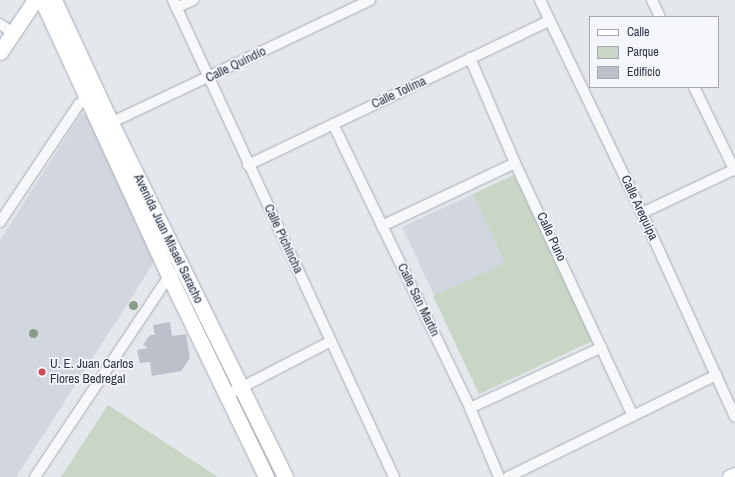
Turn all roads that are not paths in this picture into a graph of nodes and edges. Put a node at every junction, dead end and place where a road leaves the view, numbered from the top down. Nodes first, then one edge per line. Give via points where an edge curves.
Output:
1 (35, 0) edge
2 (42, 0) edge
3 (54, 0) edge
4 (193, 0) edge
5 (370, 0) edge
6 (540, 0) edge
7 (652, 0) edge
8 (174, 4) edge
9 (660, 16) edge
10 (550, 21) junction
11 (0, 24) edge
12 (13, 33) junction
13 (0, 52) edge
14 (470, 58) junction
15 (208, 78) junction
16 (694, 88) edge
17 (92, 95) junction
18 (333, 124) junction
19 (106, 126) junction
20 (515, 162) junction
21 (248, 165) junction
22 (735, 170) edge
23 (642, 213) junction
24 (0, 222) edge
25 (382, 226) junction
26 (183, 269) junction
27 (169, 276) junction
28 (330, 341) junction
29 (602, 347) junction
30 (716, 375) junction
31 (242, 387) junction
32 (226, 395) junction
33 (470, 408) junction
34 (633, 416) junction
35 (735, 417) edge
36 (735, 475) edge
37 (35, 477) edge
38 (266, 477) edge
39 (285, 477) edge
40 (394, 477) edge
41 (499, 477) edge
42 (508, 477) edge
43 (730, 477) edge

1 - 12 street
2 - 17 street, Avenida Juan Misael Saracho
3 - 17 street, Avenida Juan Misael Saracho
4 - 8 street
5 - 15 street, Calle Quindío
6 - 10 street, Calle Arequipa
7 - 9 street
8 - 15 street, Calle Pichincha
10 - 14 street, Calle Tolima
10 - 23 street, Calle Arequipa
11 - 12 street
12 - 13 street
14 - 18 street, Calle Tolima
14 - 20 street, Calle Puno
15 - 19 street, Calle Quindío
15 - 21 street, Calle Pichincha
16 - 22 street
17 - 19 street, Avenida Juan Misael Saracho
17 - 24 street via 79,104
18 - 21 street, Calle Tolima
18 - 25 street, Calle San Martín
19 - 26 street, Avenida Juan Misael Saracho
19 - 27 street, Avenida Juan Misael Saracho
20 - 25 street
20 - 29 street, Calle Puno
21 - 28 street, Calle Pichincha
22 - 23 street
23 - 30 street, Calle Arequipa
25 - 33 street, Calle San Martín
26 - 27 street
26 - 31 street, Avenida Juan Misael Saracho
27 - 32 street, Avenida Juan Misael Saracho
27 - 37 street
28 - 31 street
28 - 40 street, Calle Pichincha
29 - 33 street
29 - 34 street, Calle Puno
30 - 34 street
30 - 35 street, Calle Arequipa
31 - 32 street
31 - 39 street, Avenida Juan Misael Saracho
32 - 38 street, Avenida Juan Misael Saracho
33 - 41 street, Calle San Martín
34 - 42 street
36 - 43 street

